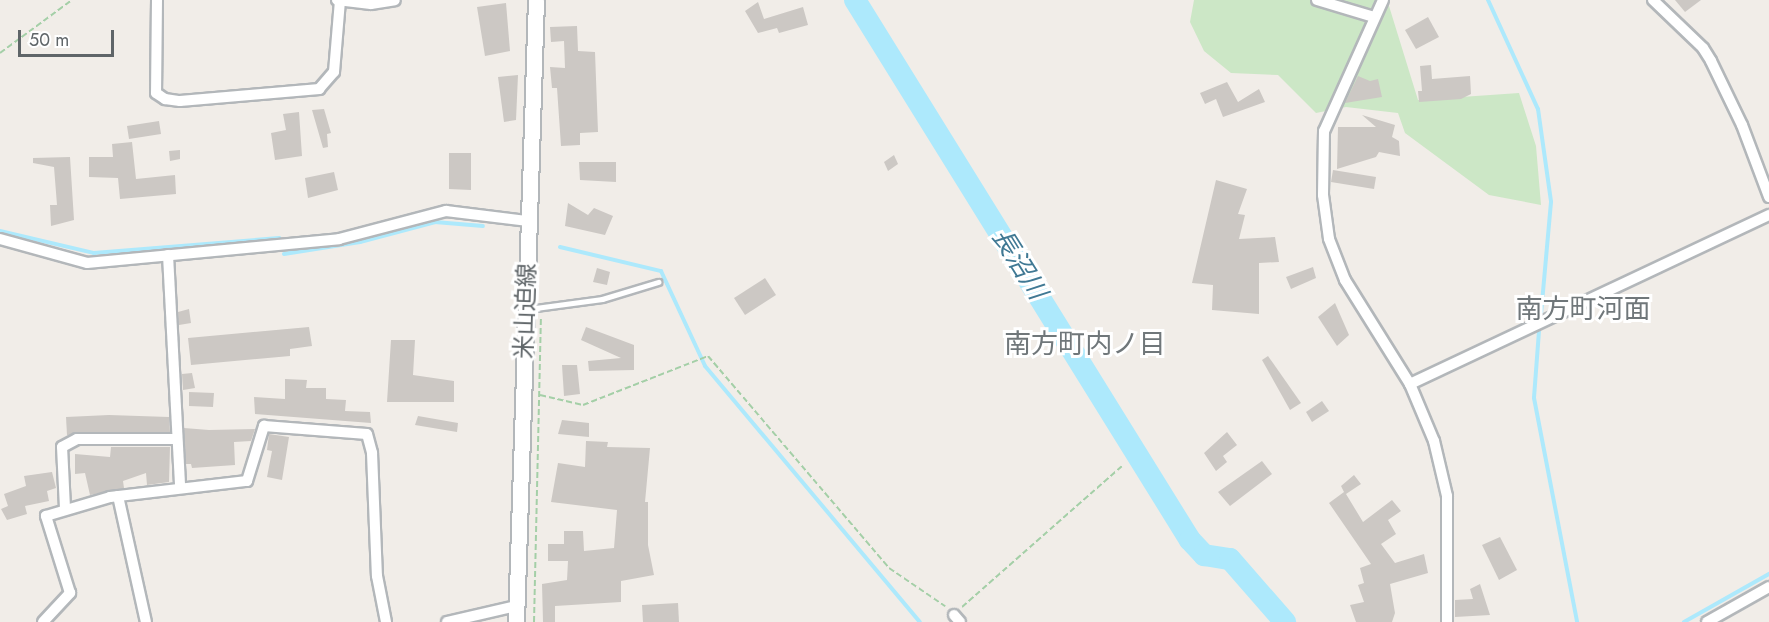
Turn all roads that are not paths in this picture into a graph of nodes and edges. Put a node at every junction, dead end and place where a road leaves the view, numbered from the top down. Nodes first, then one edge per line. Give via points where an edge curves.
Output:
1 (157, 0) edge
2 (338, 0) edge
3 (392, 0) edge
4 (536, 0) edge
5 (1317, 0) edge
6 (1383, 0) edge
7 (1653, 0) edge
8 (1374, 17) junction
9 (1769, 196) edge
10 (1769, 215) edge
11 (527, 225) junction
12 (0, 239) edge
13 (168, 255) junction
14 (658, 282) dead end
15 (525, 309) junction
16 (1410, 384) junction
17 (176, 440) junction
18 (180, 487) junction
19 (118, 496) junction
20 (64, 508) junction
21 (1769, 587) edge
22 (516, 606) junction
23 (43, 622) edge
24 (146, 622) edge
25 (386, 622) edge
26 (447, 622) edge
27 (516, 622) edge
28 (1447, 622) edge
29 (1707, 622) edge

1 - 2 street via 156,93 180,101 319,89 334,72
2 - 3 street via 371,4
4 - 11 main road, 米山迫線
5 - 8 street
6 - 8 street
7 - 9 street via 1703,48 1711,61 1742,125
8 - 16 street via 1324,131 1323,195 1329,239 1345,280
10 - 16 street
11 - 13 street via 446,211 339,239
11 - 15 main road, 米山迫線
12 - 13 street via 87,263
13 - 17 street
14 - 15 lane via 602,299
15 - 22 main road, 米山迫線
16 - 28 street via 1434,441 1447,496
17 - 18 street
17 - 20 street via 77,439 62,447
18 - 19 street
18 - 25 street via 247,482 264,426 367,434 372,453 377,576
19 - 20 street
19 - 24 street
20 - 23 street via 46,516 70,593
21 - 29 street
22 - 26 street
22 - 27 main road, 米山迫線

